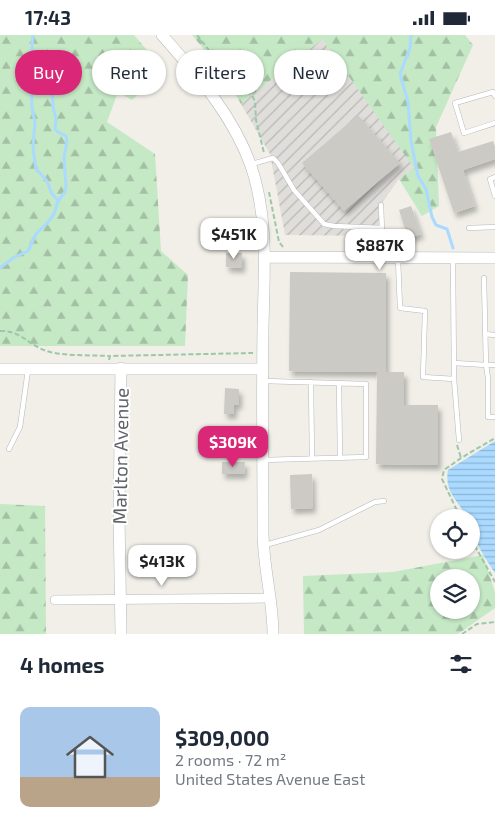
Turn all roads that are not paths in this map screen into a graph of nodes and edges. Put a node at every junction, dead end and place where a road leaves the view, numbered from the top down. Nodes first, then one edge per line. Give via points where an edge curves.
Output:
1 (162, 35) edge
2 (495, 96) edge
3 (495, 123) edge
4 (250, 164) junction
5 (495, 177) edge
6 (495, 196) edge
7 (381, 205) dead end
8 (495, 227) edge
9 (382, 228) junction
10 (469, 228) dead end
11 (265, 257) junction
12 (383, 257) junction
13 (398, 257) junction
14 (453, 258) junction
15 (495, 258) edge
16 (484, 278) dead end
17 (485, 334) junction
18 (495, 335) edge
19 (454, 363) junction
20 (486, 365) junction
21 (495, 365) edge
22 (115, 368) junction
23 (0, 369) edge
24 (28, 369) junction
25 (263, 369) junction
26 (454, 379) junction
27 (263, 381) junction
28 (311, 383) junction
29 (339, 383) junction
30 (488, 396) junction
31 (495, 396) edge
32 (495, 417) edge
33 (458, 441) road end
34 (9, 449) dead end
35 (312, 458) junction
36 (340, 458) junction
37 (263, 460) junction
38 (384, 501) dead end
39 (264, 546) junction
40 (270, 598) junction
41 (120, 599) junction
42 (55, 600) dead end
43 (121, 634) edge
44 (273, 634) edge

1 - 4 street via 223,110 240,138
2 - 3 lane via 494,92 455,103 464,133
4 - 9 lane via 272,158 294,190 324,224
4 - 11 street via 264,224
5 - 6 lane via 490,179
7 - 9 lane
8 - 10 lane
9 - 12 lane
11 - 12 street
11 - 25 street
12 - 13 street
13 - 14 street
13 - 26 lane via 400,308 425,311 423,377
14 - 15 street
14 - 19 lane
16 - 17 lane
17 - 18 lane
17 - 20 lane
19 - 20 lane
19 - 26 lane
20 - 21 lane
20 - 30 lane
22 - 24 street
22 - 25 street
22 - 41 street, Marlton Avenue
23 - 24 street
24 - 34 lane via 20,427
25 - 27 street
26 - 33 lane
27 - 28 lane
27 - 37 street
28 - 29 lane
28 - 35 lane
29 - 36 lane
29 - 36 lane via 366,383 366,457
30 - 31 lane
30 - 32 lane via 488,417
35 - 36 lane
35 - 37 lane
37 - 39 street
38 - 39 lane via 375,502 319,530
39 - 40 street
40 - 41 street
40 - 44 street
41 - 42 street
41 - 43 street, Marlton Avenue

